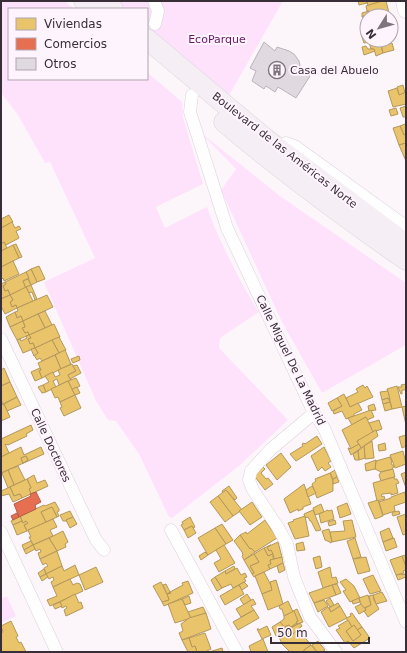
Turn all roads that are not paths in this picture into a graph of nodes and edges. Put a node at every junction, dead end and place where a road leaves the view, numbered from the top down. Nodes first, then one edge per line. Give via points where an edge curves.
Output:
1 (84, 1) edge
2 (104, 1) edge
3 (154, 1) edge
4 (404, 1) edge
5 (92, 8) edge
6 (112, 8) edge
7 (406, 10) edge
8 (151, 31) edge
9 (148, 57) edge
10 (192, 95) junction
11 (266, 139) junction
12 (406, 229) edge
13 (406, 244) edge
14 (406, 260) edge
15 (1, 339) edge
16 (314, 414) junction
17 (171, 530) dead end
18 (1, 532) edge
19 (104, 550) dead end
20 (406, 622) edge
21 (57, 652) edge
22 (237, 652) edge
23 (336, 652) edge

1 - 5 main road
2 - 6 main road
3 - 8 street via 158,11
4 - 7 street
8 - 11 main road, Boulevard de las Américas Norte
9 - 10 main road, Boulevard de las Américas Norte
10 - 14 main road, Boulevard de las Américas Norte via 266,158
10 - 16 street, Calle Miguel De La Madrid via 190,112 227,228
11 - 12 street via 294,148
11 - 13 main road, Boulevard de las Américas Norte
15 - 19 street, Calle Doctores via 96,540
16 - 20 street, Calle Miguel De La Madrid via 324,428
16 - 23 street via 270,450 250,471 249,480 287,544 294,577 310,617
17 - 22 street
18 - 21 street

